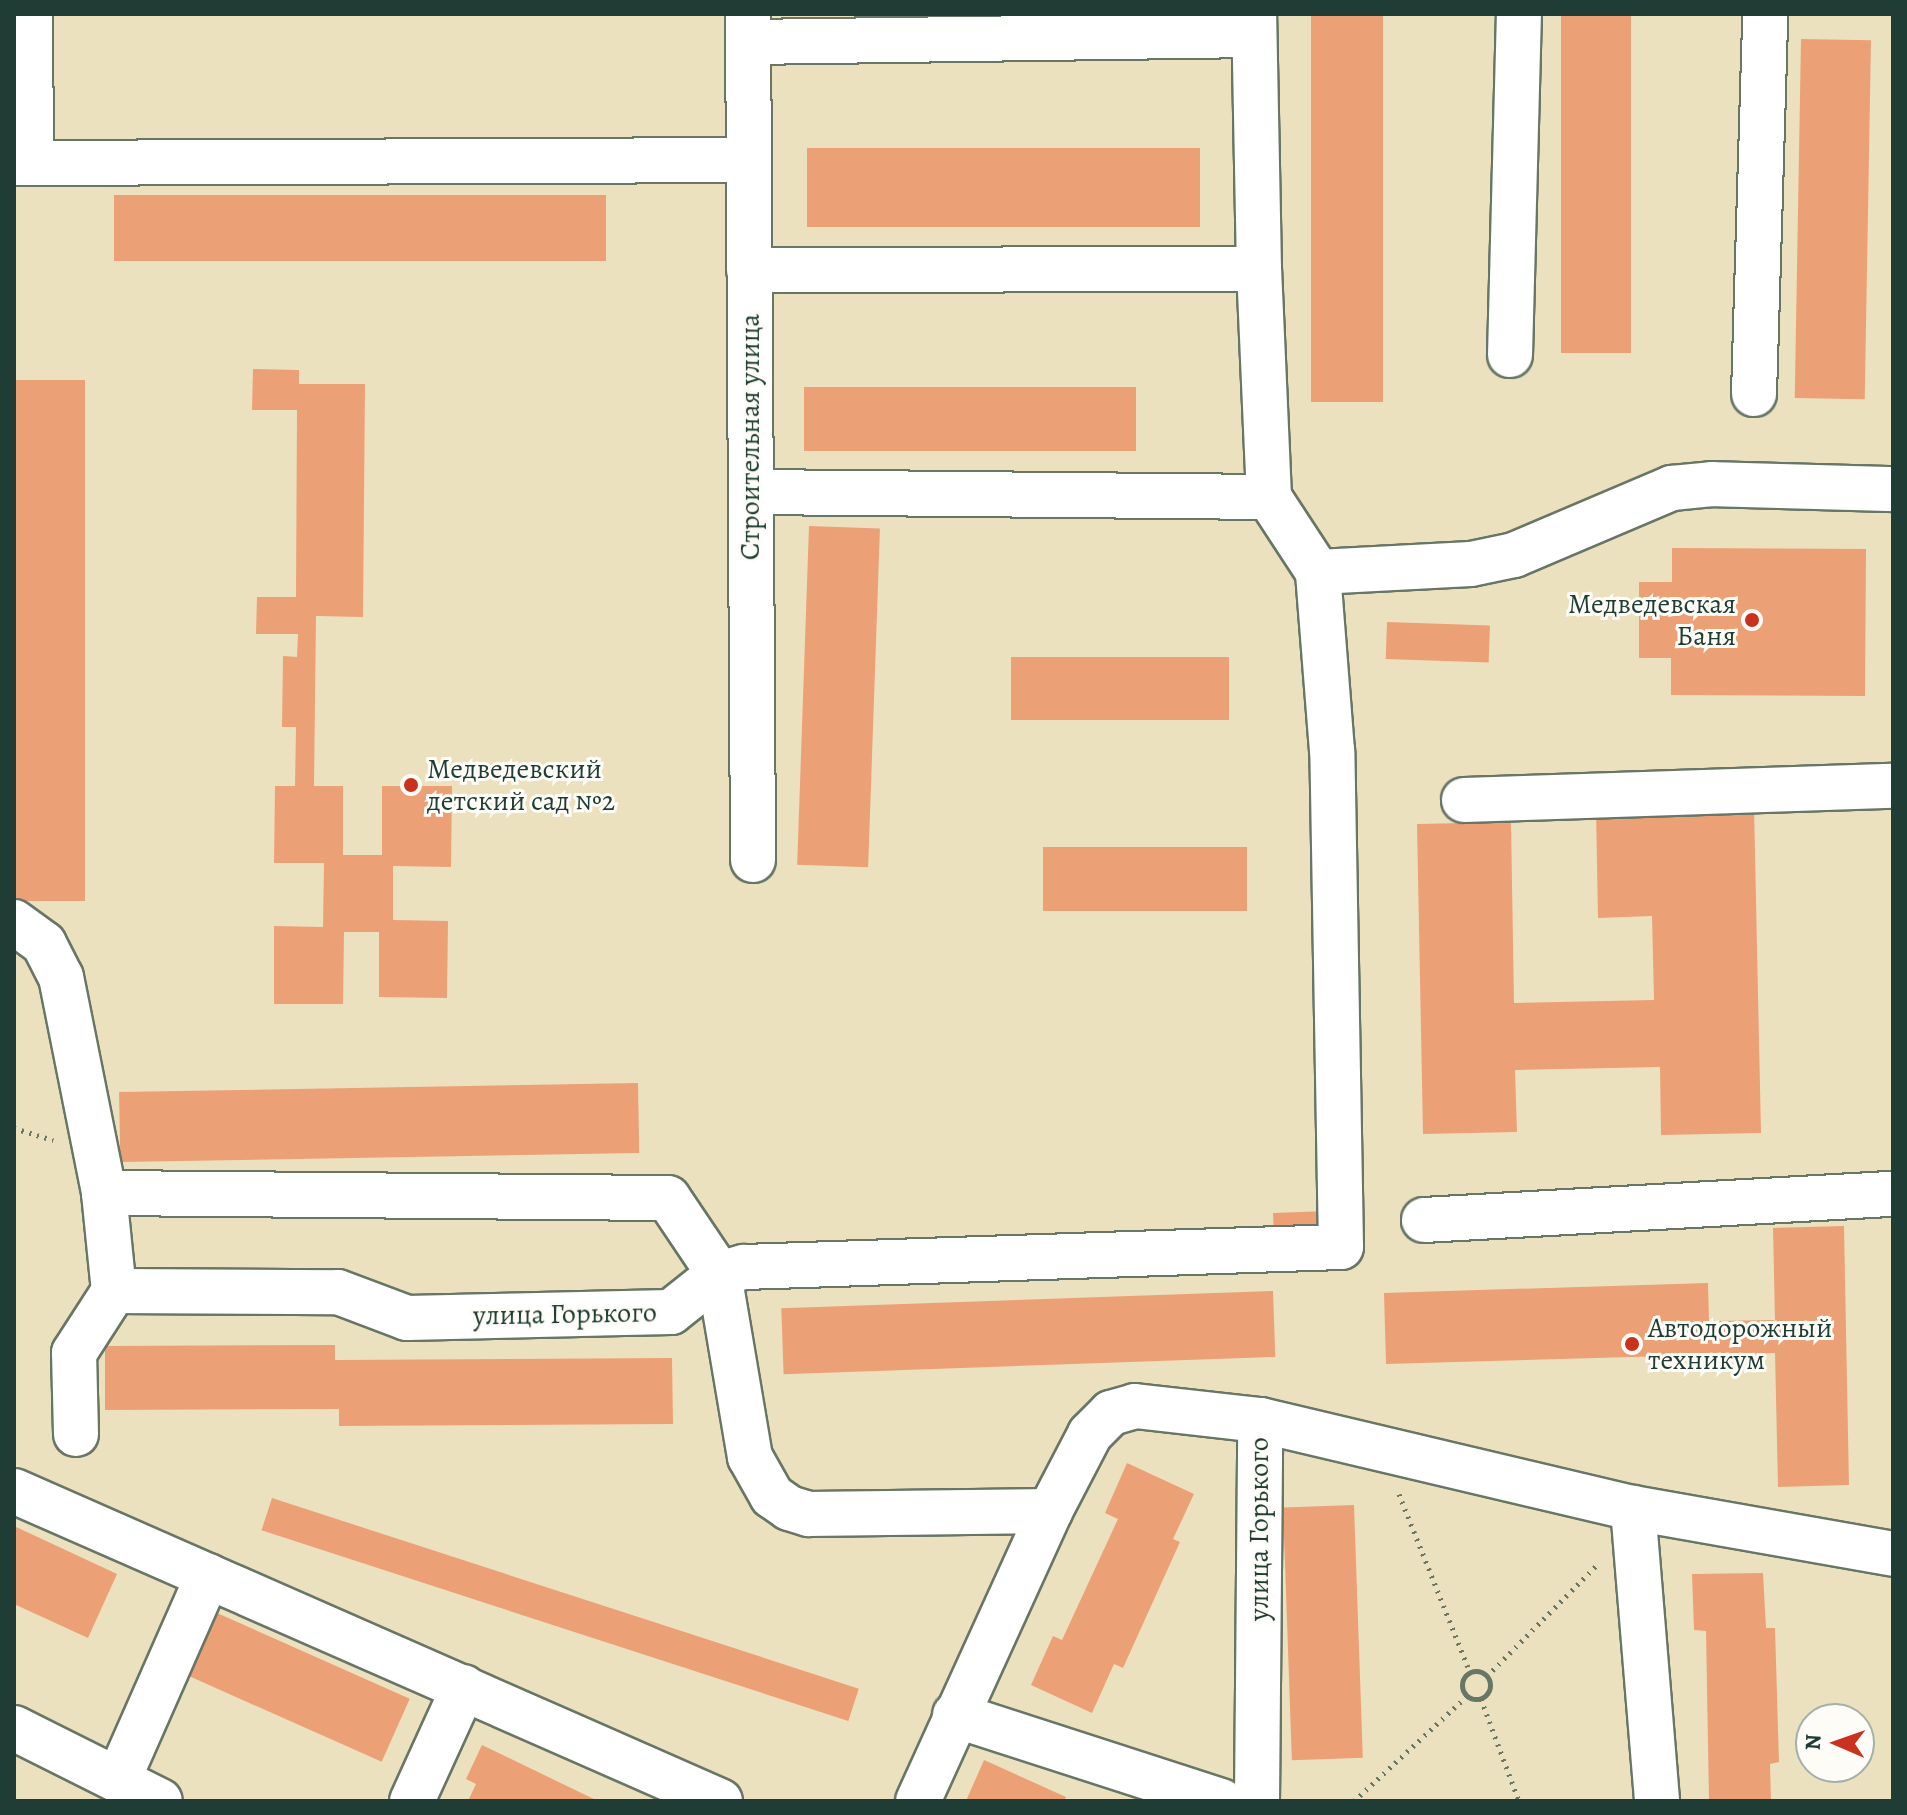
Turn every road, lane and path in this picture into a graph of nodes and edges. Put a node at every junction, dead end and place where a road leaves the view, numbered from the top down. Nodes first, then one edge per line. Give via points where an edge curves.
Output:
1 (30, 14) edge
2 (1519, 14) edge
3 (1765, 14) edge
4 (1254, 24) edge
5 (748, 28) edge
6 (748, 160) junction
7 (23, 162) edge
8 (1259, 269) junction
9 (749, 270) junction
10 (1510, 355) dead end
11 (1754, 394) dead end
12 (1893, 489) edge
13 (751, 492) junction
14 (1269, 497) junction
15 (1318, 572) junction
16 (1893, 786) edge
17 (1464, 800) dead end
18 (753, 860) dead end
19 (14, 922) edge
20 (104, 1193) junction
21 (1893, 1194) edge
22 (1424, 1220) dead end
23 (719, 1274) junction
24 (114, 1291) junction
25 (1260, 1420) junction
26 (76, 1434) dead end
27 (1381, 1449) junction
28 (14, 1491) edge
29 (1050, 1511) junction
30 (1635, 1517) junction
31 (1893, 1554) edge
32 (208, 1576) junction
33 (1470, 1672) junction
34 (1487, 1676) junction
35 (464, 1687) junction
36 (1467, 1696) junction
37 (1481, 1699) junction
38 (955, 1715) junction
39 (14, 1728) edge
40 (118, 1780) junction
41 (160, 1801) edge
42 (412, 1801) edge
43 (720, 1801) edge
44 (918, 1801) edge
45 (1221, 1801) edge
46 (1257, 1801) edge
47 (1354, 1801) edge
48 (1519, 1801) edge
49 (1657, 1801) edge

1 - 7 street
2 - 10 street
3 - 11 street
4 - 5 street
4 - 8 street
5 - 6 street, Строительная улица
6 - 7 street
6 - 9 street, Строительная улица
8 - 9 street
8 - 14 street
9 - 13 street, Строительная улица
12 - 15 street via 1712,484 1672,488 1514,555 1471,564
13 - 14 street
13 - 18 street, Строительная улица
14 - 15 street
15 - 23 street via 1332,751 1341,1247 744,1267
16 - 17 street
19 - 20 street via 44,944 61,977
20 - 23 street via 668,1198
20 - 24 street
21 - 22 street
23 - 24 street, улица Горького via 671,1312 407,1318 338,1292
23 - 29 street via 750,1457 772,1496 809,1514
24 - 26 street via 74,1353
25 - 27 street
25 - 29 street, улица Горького via 1135,1406 1111,1413 1090,1434
25 - 46 street, улица Горького
27 - 30 street
27 - 33 path
28 - 32 street
29 - 38 street, улица Горького
30 - 31 street
30 - 34 path
30 - 49 street
32 - 35 street
32 - 40 street
33 - 34 path
33 - 36 path via 1462,1683
34 - 37 path via 1490,1689
35 - 42 street
35 - 43 street
36 - 37 path
36 - 47 path
37 - 48 path
38 - 44 street, улица Горького
38 - 45 street
39 - 40 street
40 - 41 street

